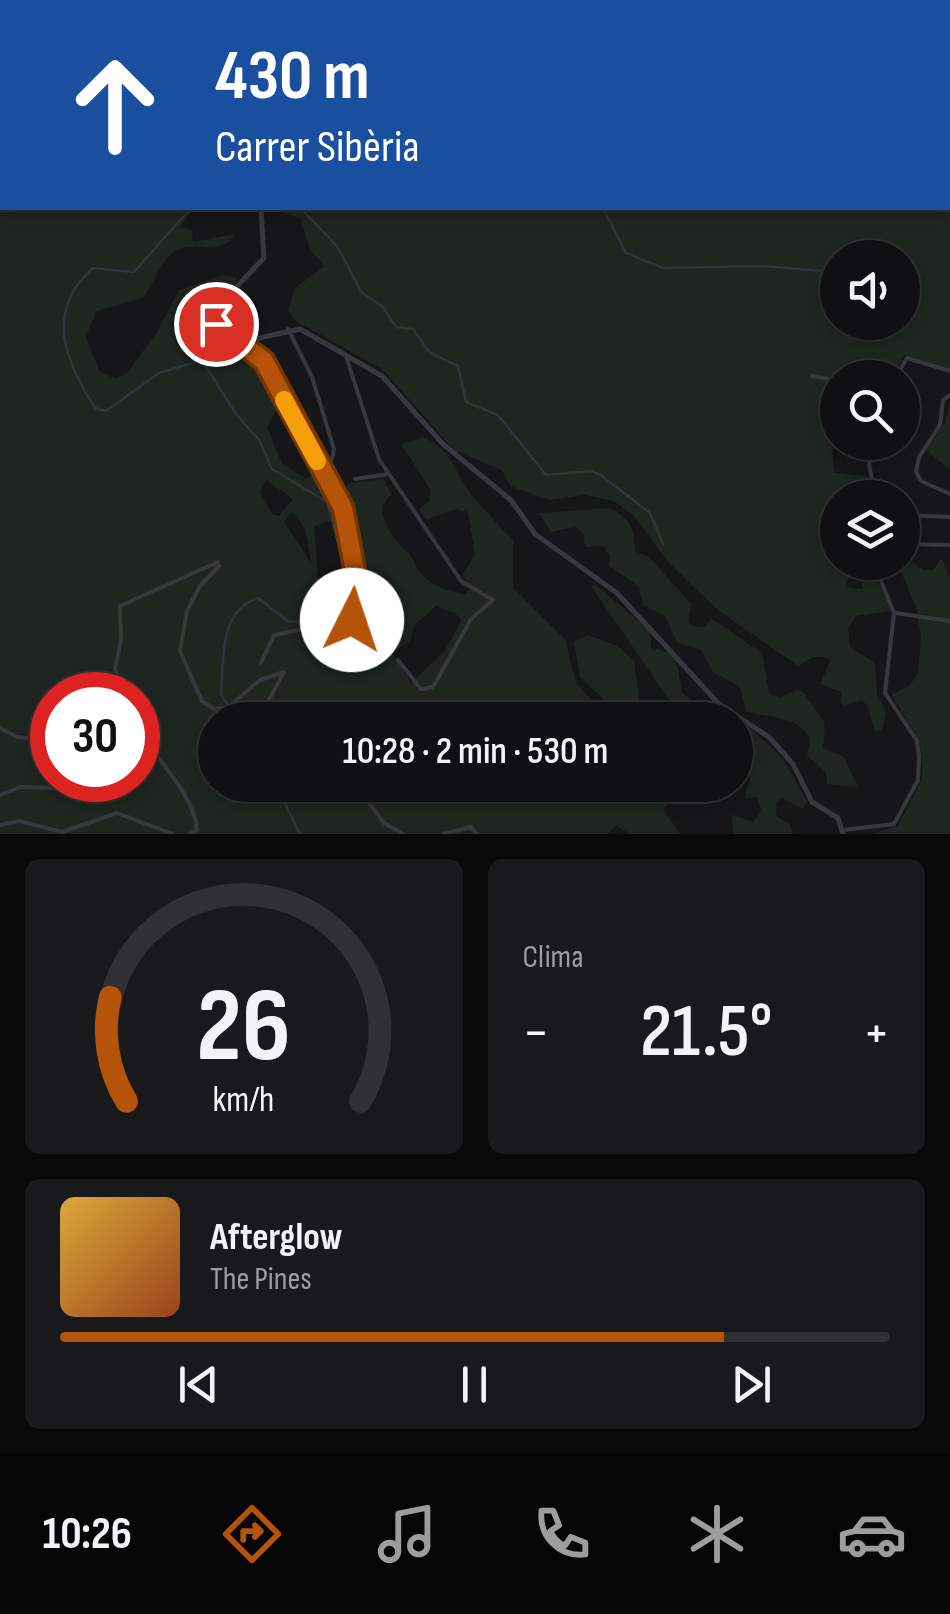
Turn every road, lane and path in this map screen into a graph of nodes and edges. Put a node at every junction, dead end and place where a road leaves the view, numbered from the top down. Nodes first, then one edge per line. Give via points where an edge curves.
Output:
1 (261, 210) edge
2 (217, 322) junction
3 (288, 329) junction
4 (346, 356) junction
5 (920, 362) edge
6 (950, 372) edge
7 (812, 376) dead end
8 (820, 378) edge
9 (950, 396) edge
10 (321, 467) junction
11 (389, 474) junction
12 (354, 480) dead end
13 (950, 494) edge
14 (920, 516) edge
15 (950, 517) edge
16 (920, 544) edge
17 (950, 545) edge
18 (881, 580) edge
19 (894, 614) junction
20 (950, 621) edge
21 (398, 660) dead end
22 (261, 663) dead end
23 (117, 672) edge
24 (204, 702) edge
25 (235, 702) edge
26 (271, 702) edge
27 (0, 728) edge
28 (30, 738) edge
29 (160, 758) edge
30 (30, 787) edge
31 (0, 795) edge
32 (369, 802) edge
33 (0, 826) edge
34 (843, 832) edge
35 (173, 834) edge
36 (190, 834) edge
37 (403, 834) edge
38 (443, 834) edge
39 (476, 834) edge

1 - 2 street via 264,258 216,308
2 - 3 street via 256,339
2 - 10 street via 217,329 265,363
3 - 4 street via 302,330
3 - 10 street via 312,377 334,449
4 - 11 street
4 - 34 street via 382,376 437,438 510,500 536,534 618,593 718,703 770,738 812,802 835,815
5 - 6 street
7 - 8 street
9 - 13 street via 916,472
10 - 22 street via 343,508 360,610 344,623 274,635
11 - 12 street
11 - 21 street via 461,581 493,600 471,619 433,687 420,689
14 - 15 street
16 - 17 street
18 - 19 street
19 - 20 street
19 - 34 street via 885,687 917,741 920,772 894,824
23 - 24 street via 120,606 219,564 197,590 180,650
25 - 26 street via 260,680 284,672
27 - 28 street
29 - 36 street via 196,822
30 - 31 street
32 - 37 street
33 - 35 street via 22,821 62,832 117,813
38 - 39 street via 471,827

